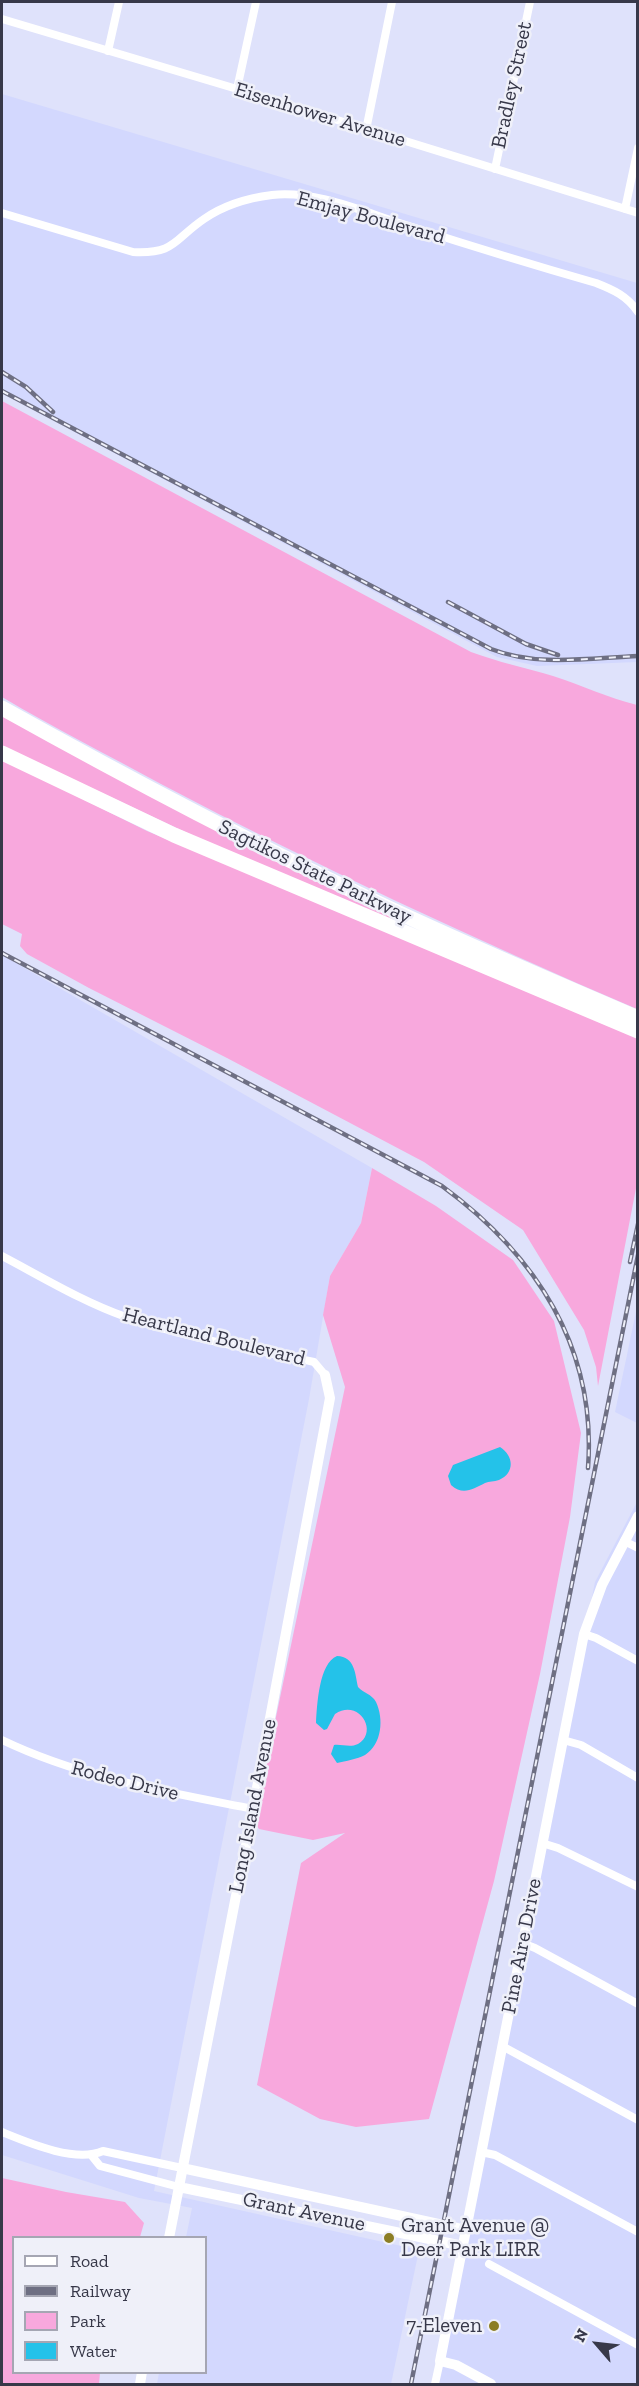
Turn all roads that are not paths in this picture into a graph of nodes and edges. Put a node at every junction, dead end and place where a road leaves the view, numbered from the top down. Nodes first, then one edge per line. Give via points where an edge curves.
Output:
1 (119, 2) edge
2 (256, 2) edge
3 (392, 2) edge
4 (530, 2) edge
5 (2, 20) edge
6 (108, 51) junction
7 (237, 89) junction
8 (366, 130) junction
9 (638, 148) edge
10 (495, 169) junction
11 (625, 209) junction
12 (2, 213) edge
13 (638, 213) edge
14 (638, 312) edge
15 (2, 708) edge
16 (2, 753) edge
17 (638, 1018) edge
18 (638, 1031) edge
19 (2, 1256) edge
20 (325, 1375) joint
21 (638, 1516) edge
22 (624, 1540) junction
23 (638, 1548) edge
24 (584, 1634) junction
25 (638, 1661) edge
26 (2, 1740) edge
27 (563, 1740) junction
28 (638, 1778) edge
29 (253, 1809) junction
30 (542, 1843) junction
31 (638, 1887) edge
32 (522, 1943) junction
33 (638, 2004) edge
34 (502, 2046) junction
35 (638, 2120) edge
36 (2, 2132) edge
37 (481, 2152) junction
38 (92, 2156) junction
39 (183, 2168) junction
40 (179, 2187) junction
41 (466, 2230) junction
42 (638, 2232) edge
43 (169, 2236) edge
44 (464, 2246) junction
45 (489, 2264) dead end
46 (638, 2345) edge
47 (440, 2361) junction
48 (435, 2385) edge
49 (491, 2385) edge

1 - 6 street
2 - 7 street
3 - 8 street
4 - 10 street, Bradley Street
5 - 6 street, Eisenhower Avenue
6 - 7 street, Eisenhower Avenue
7 - 8 street, Eisenhower Avenue
8 - 10 street, Eisenhower Avenue
9 - 11 street
10 - 11 street, Eisenhower Avenue
11 - 13 street, Eisenhower Avenue
12 - 14 street, Emjay Boulevard via 133,252 154,253 170,247 224,207 248,199 300,195 596,283 617,291
15 - 17 highway, Sagtikos State Parkway via 292,862
16 - 18 highway, Sagtikos State Parkway via 184,840
19 - 20 street, Heartland Boulevard via 123,1316 314,1362
20 - 29 street, Long Island Avenue via 330,1398
21 - 22 street, Pine Aire Drive
22 - 23 street
22 - 24 street, Pine Aire Drive
24 - 25 street
24 - 27 street, Pine Aire Drive
26 - 29 street, Rodeo Drive via 48,1760 117,1782
27 - 28 street via 581,1745
27 - 30 street, Pine Aire Drive
29 - 39 street, Long Island Avenue
30 - 31 street
30 - 32 street, Pine Aire Drive
32 - 33 street
32 - 34 street, Pine Aire Drive
34 - 35 street
34 - 37 street, Pine Aire Drive
36 - 38 street via 34,2146
37 - 41 street, Pine Aire Drive
37 - 42 street via 495,2155
38 - 39 street via 103,2151
38 - 40 street via 100,2166
39 - 40 street, Long Island Avenue
39 - 41 street, Grant Avenue
40 - 43 street, Long Island Avenue
40 - 44 street, Grant Avenue
41 - 44 street, Pine Aire Drive
44 - 47 street, Pine Aire Drive
45 - 46 street
47 - 48 street, Pine Aire Drive
47 - 49 street via 456,2365

